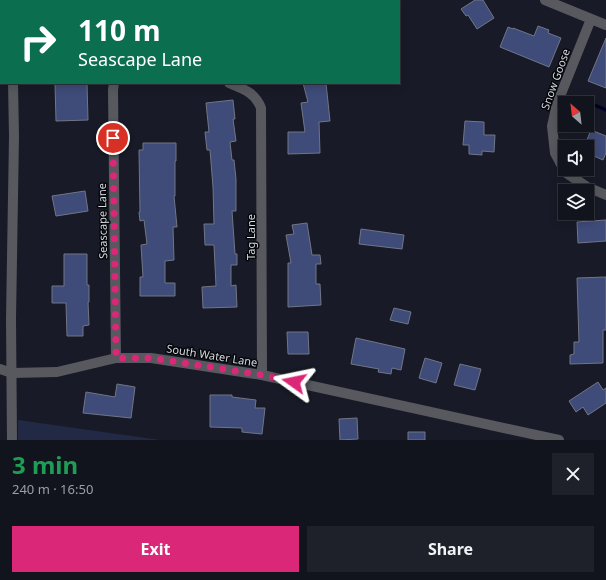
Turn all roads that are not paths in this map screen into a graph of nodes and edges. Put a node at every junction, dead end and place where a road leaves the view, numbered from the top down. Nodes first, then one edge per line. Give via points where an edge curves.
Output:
1 (545, 0) edge
2 (591, 19) junction
3 (606, 25) edge
4 (13, 84) edge
5 (114, 84) edge
6 (231, 84) edge
7 (606, 195) edge
8 (116, 358) junction
9 (0, 369) edge
10 (12, 373) junction
11 (262, 375) junction
12 (12, 440) edge
13 (559, 440) edge

1 - 2 street
2 - 3 street
2 - 7 street, Snow Goose via 557,104 552,126 555,153 565,172 587,187
4 - 10 street
5 - 8 street, Seascape Lane
6 - 11 street, Tag Lane via 251,93 258,100 262,117
8 - 10 street, South Water Lane via 57,372
8 - 11 street, South Water Lane via 151,358
9 - 10 street, South Water Lane
10 - 12 street
11 - 13 street, South Water Lane

